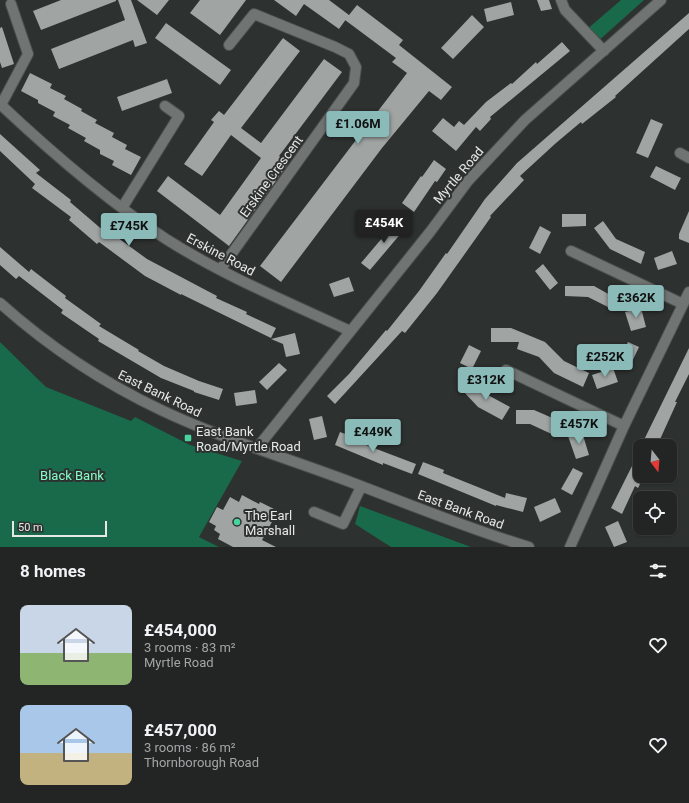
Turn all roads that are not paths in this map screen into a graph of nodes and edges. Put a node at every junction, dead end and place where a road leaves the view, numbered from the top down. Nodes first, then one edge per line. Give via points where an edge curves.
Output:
1 (561, 0) edge
2 (661, 0) edge
3 (11, 4) dead end
4 (229, 45) dead end
5 (604, 51) junction
6 (1, 104) edge
7 (165, 106) dead end
8 (122, 208) junction
9 (571, 252) dead end
10 (220, 270) junction
11 (689, 292) edge
12 (0, 304) edge
13 (683, 304) junction
14 (350, 331) junction
15 (506, 370) dead end
16 (624, 426) junction
17 (257, 448) junction
18 (361, 487) junction
19 (314, 512) dead end
20 (529, 547) edge
21 (570, 547) edge

1 - 5 street via 565,10
2 - 5 street, Myrtle Road
3 - 6 street via 28,54
4 - 10 street, Erskine Crescent via 254,14 335,46 349,54 356,67 354,84
5 - 14 street, Myrtle Road via 525,120 468,181
6 - 8 street, Erskine Road via 56,156
7 - 8 street via 179,116
8 - 10 street, Erskine Road via 167,239
9 - 13 street
10 - 14 street, Erskine Road
11 - 13 street
12 - 17 street, East Bank Road via 78,364 128,394 168,414
13 - 16 street
14 - 17 street, Myrtle Road
15 - 16 street
16 - 21 street
17 - 18 street, East Bank Road
18 - 19 street via 343,524
18 - 20 street, East Bank Road

